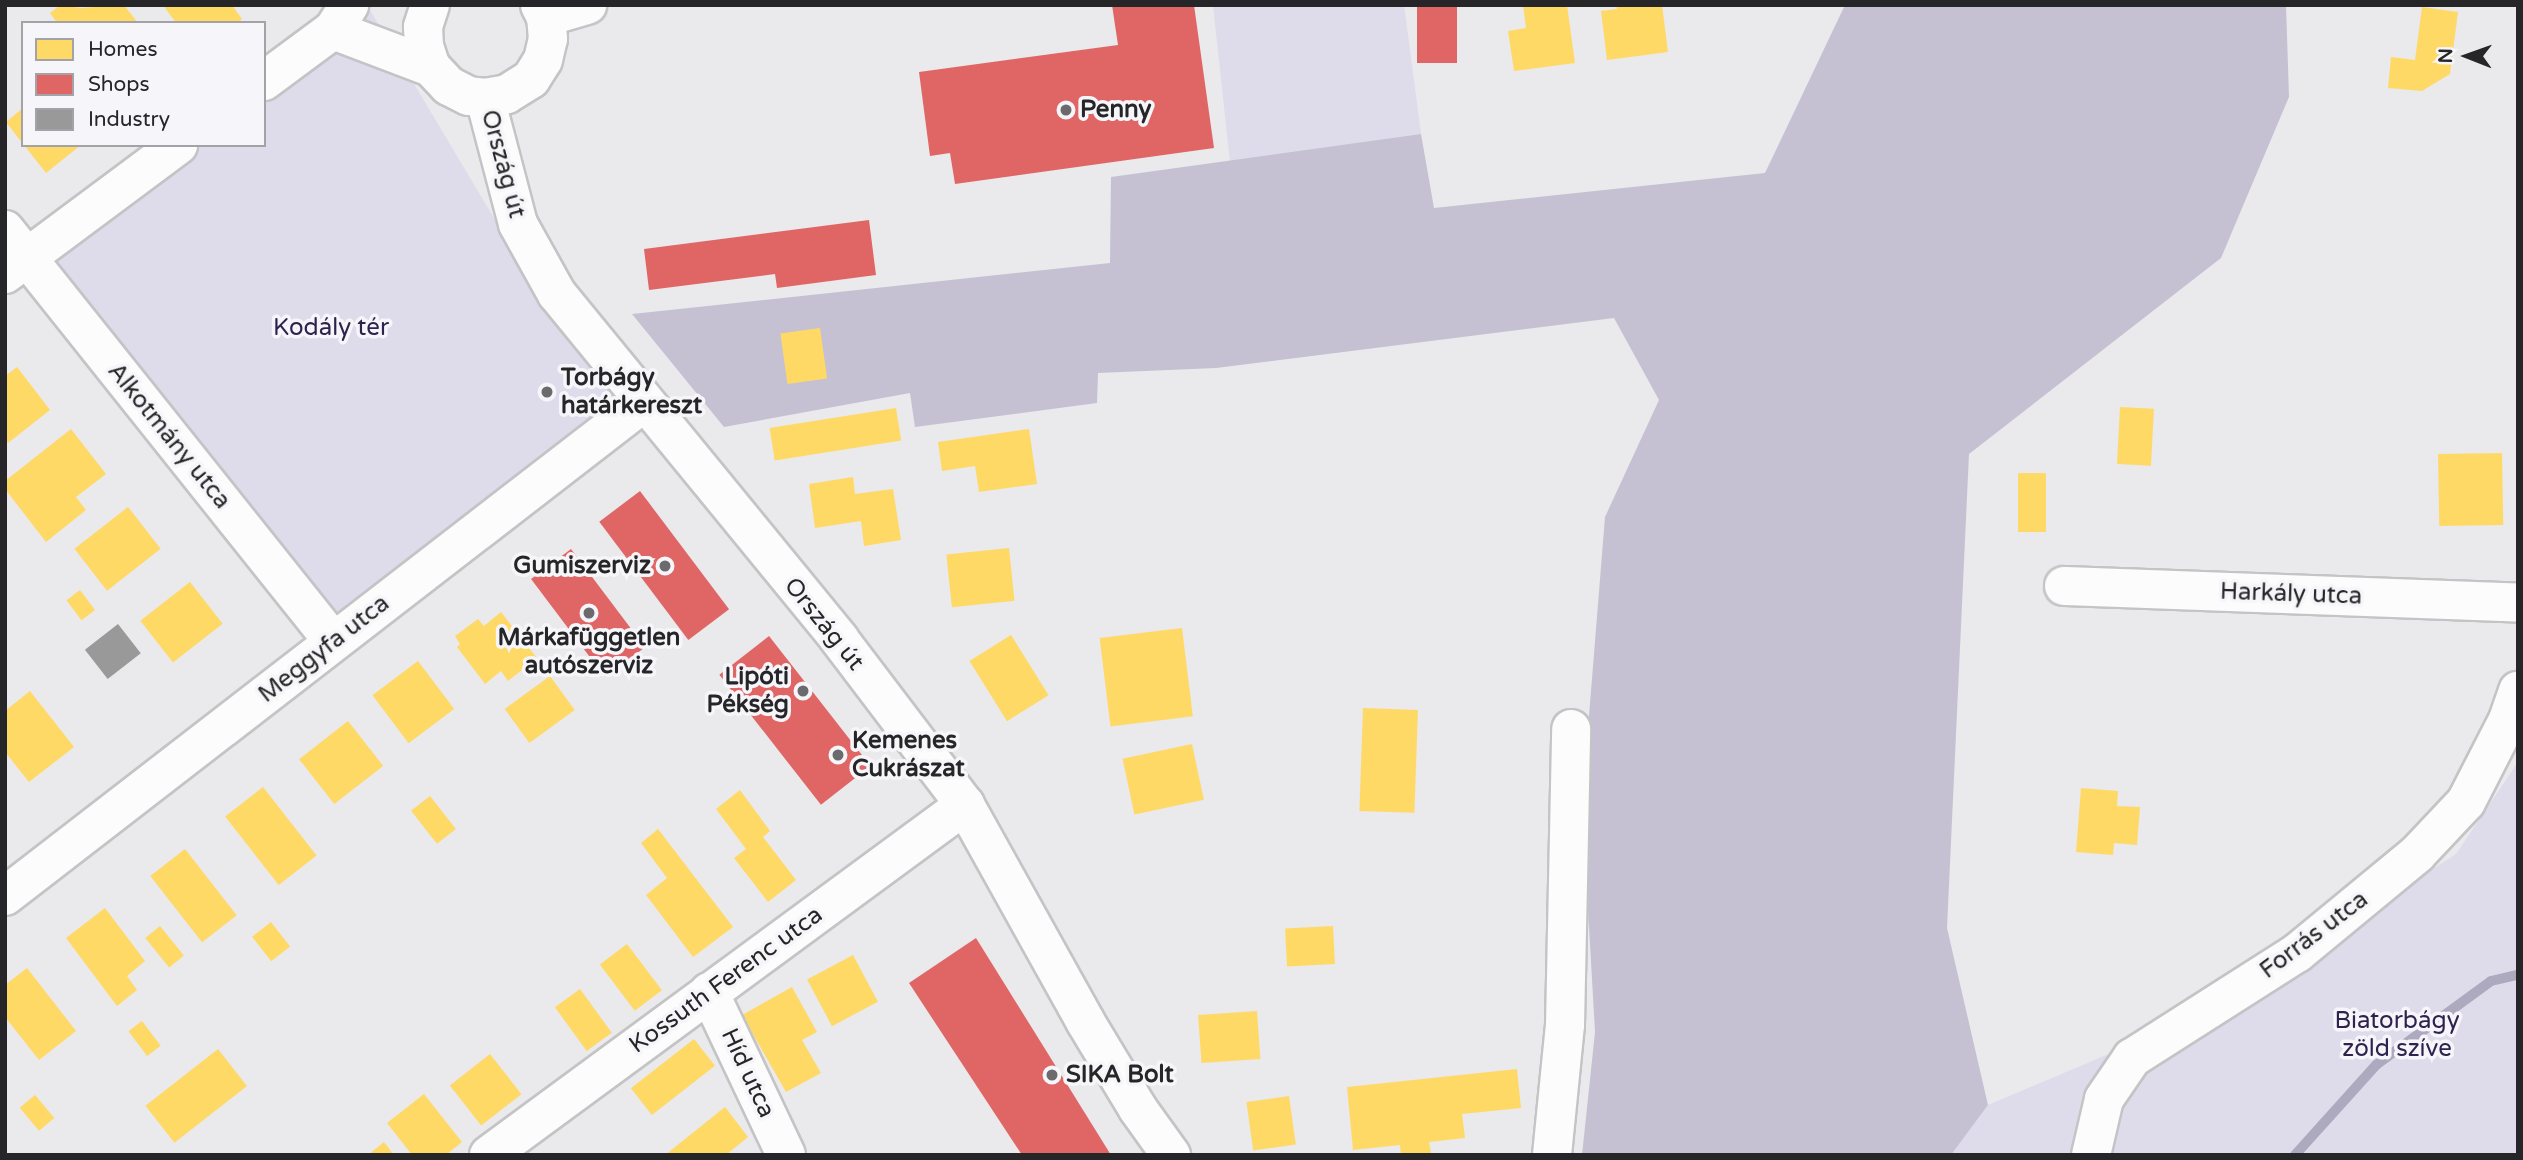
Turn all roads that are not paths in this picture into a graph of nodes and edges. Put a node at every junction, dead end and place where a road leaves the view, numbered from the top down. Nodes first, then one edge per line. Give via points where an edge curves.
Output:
1 (430, 5) edge
2 (587, 5) edge
3 (543, 11) edge
4 (341, 18) edge
5 (431, 67) junction
6 (266, 79) edge
7 (485, 98) junction
8 (175, 147) edge
9 (12, 254) edge
10 (643, 402) junction
11 (2064, 586) dead end
12 (2518, 603) edge
13 (333, 641) junction
14 (2518, 691) edge
15 (1571, 729) dead end
16 (965, 805) junction
17 (5, 895) edge
18 (709, 992) junction
19 (489, 1155) edge
20 (786, 1155) edge
21 (1171, 1155) edge
22 (1552, 1155) edge
23 (2091, 1155) edge

1 - 5 street via 423,27
2 - 3 street
3 - 7 street via 548,39 543,60 531,79 506,94
4 - 5 street
4 - 6 street
5 - 7 street via 449,86
7 - 10 street, Ország út via 518,224 557,294
8 - 9 street
9 - 13 street, Alkotmány utca
10 - 13 street, Meggyfa utca
10 - 16 street, Ország út via 839,639
11 - 12 street, Harkály utca
13 - 17 street, Meggyfa utca
14 - 23 street, Forrás utca via 2466,802 2417,854 2297,953 2132,1058 2104,1099
15 - 22 street via 1565,1024
16 - 18 street, Kossuth Ferenc utca
16 - 21 street, Ország út via 1092,1032
18 - 19 street, Kossuth Ferenc utca
18 - 20 street, Híd utca

